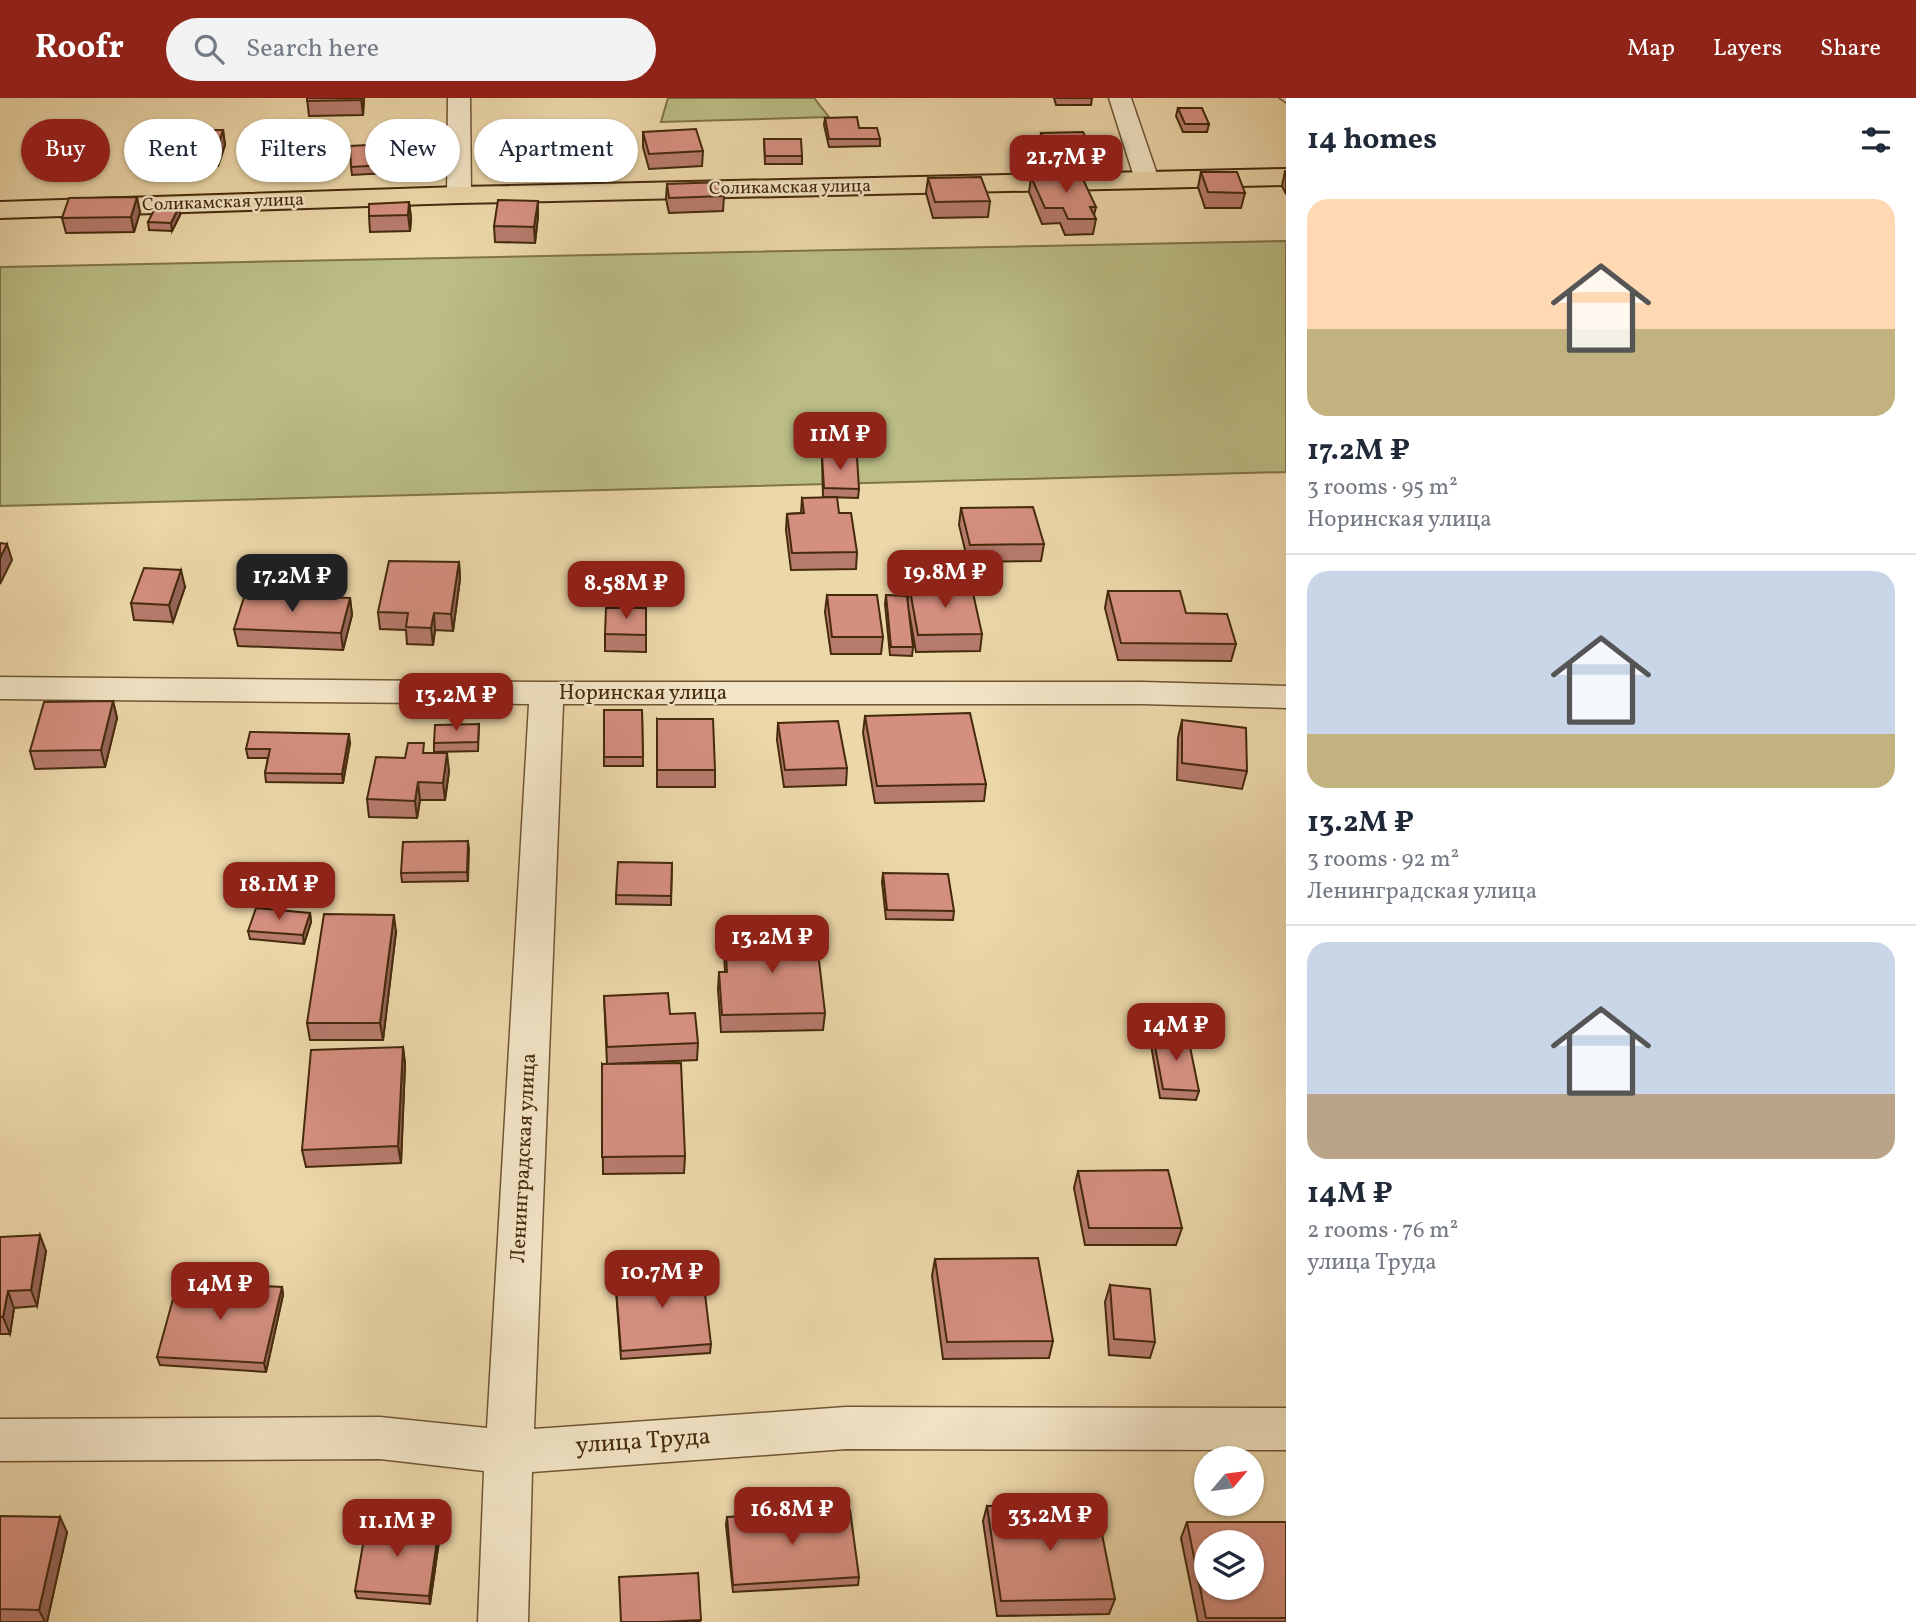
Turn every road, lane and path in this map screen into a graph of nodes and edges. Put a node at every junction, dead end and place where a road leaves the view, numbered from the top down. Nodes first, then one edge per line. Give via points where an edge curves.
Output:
1 (460, 98) edge
2 (1120, 98) edge
3 (1286, 177) edge
4 (1147, 180) junction
5 (459, 195) junction
6 (0, 210) edge
7 (0, 688) edge
8 (547, 693) junction
9 (1286, 697) edge
10 (1286, 1429) edge
11 (0, 1440) edge
12 (509, 1452) junction
13 (503, 1622) edge

1 - 5 street
2 - 4 street
3 - 4 main road, Соликамская улица
4 - 5 main road, Соликамская улица
5 - 6 main road, Соликамская улица
7 - 8 street, Норинская улица
8 - 9 street, Норинская улица
8 - 12 street, Ленинградская улица
10 - 12 street, улица Труда via 846,1428
11 - 12 street, улица Труда via 380,1438
12 - 13 street, Ленинградская улица

